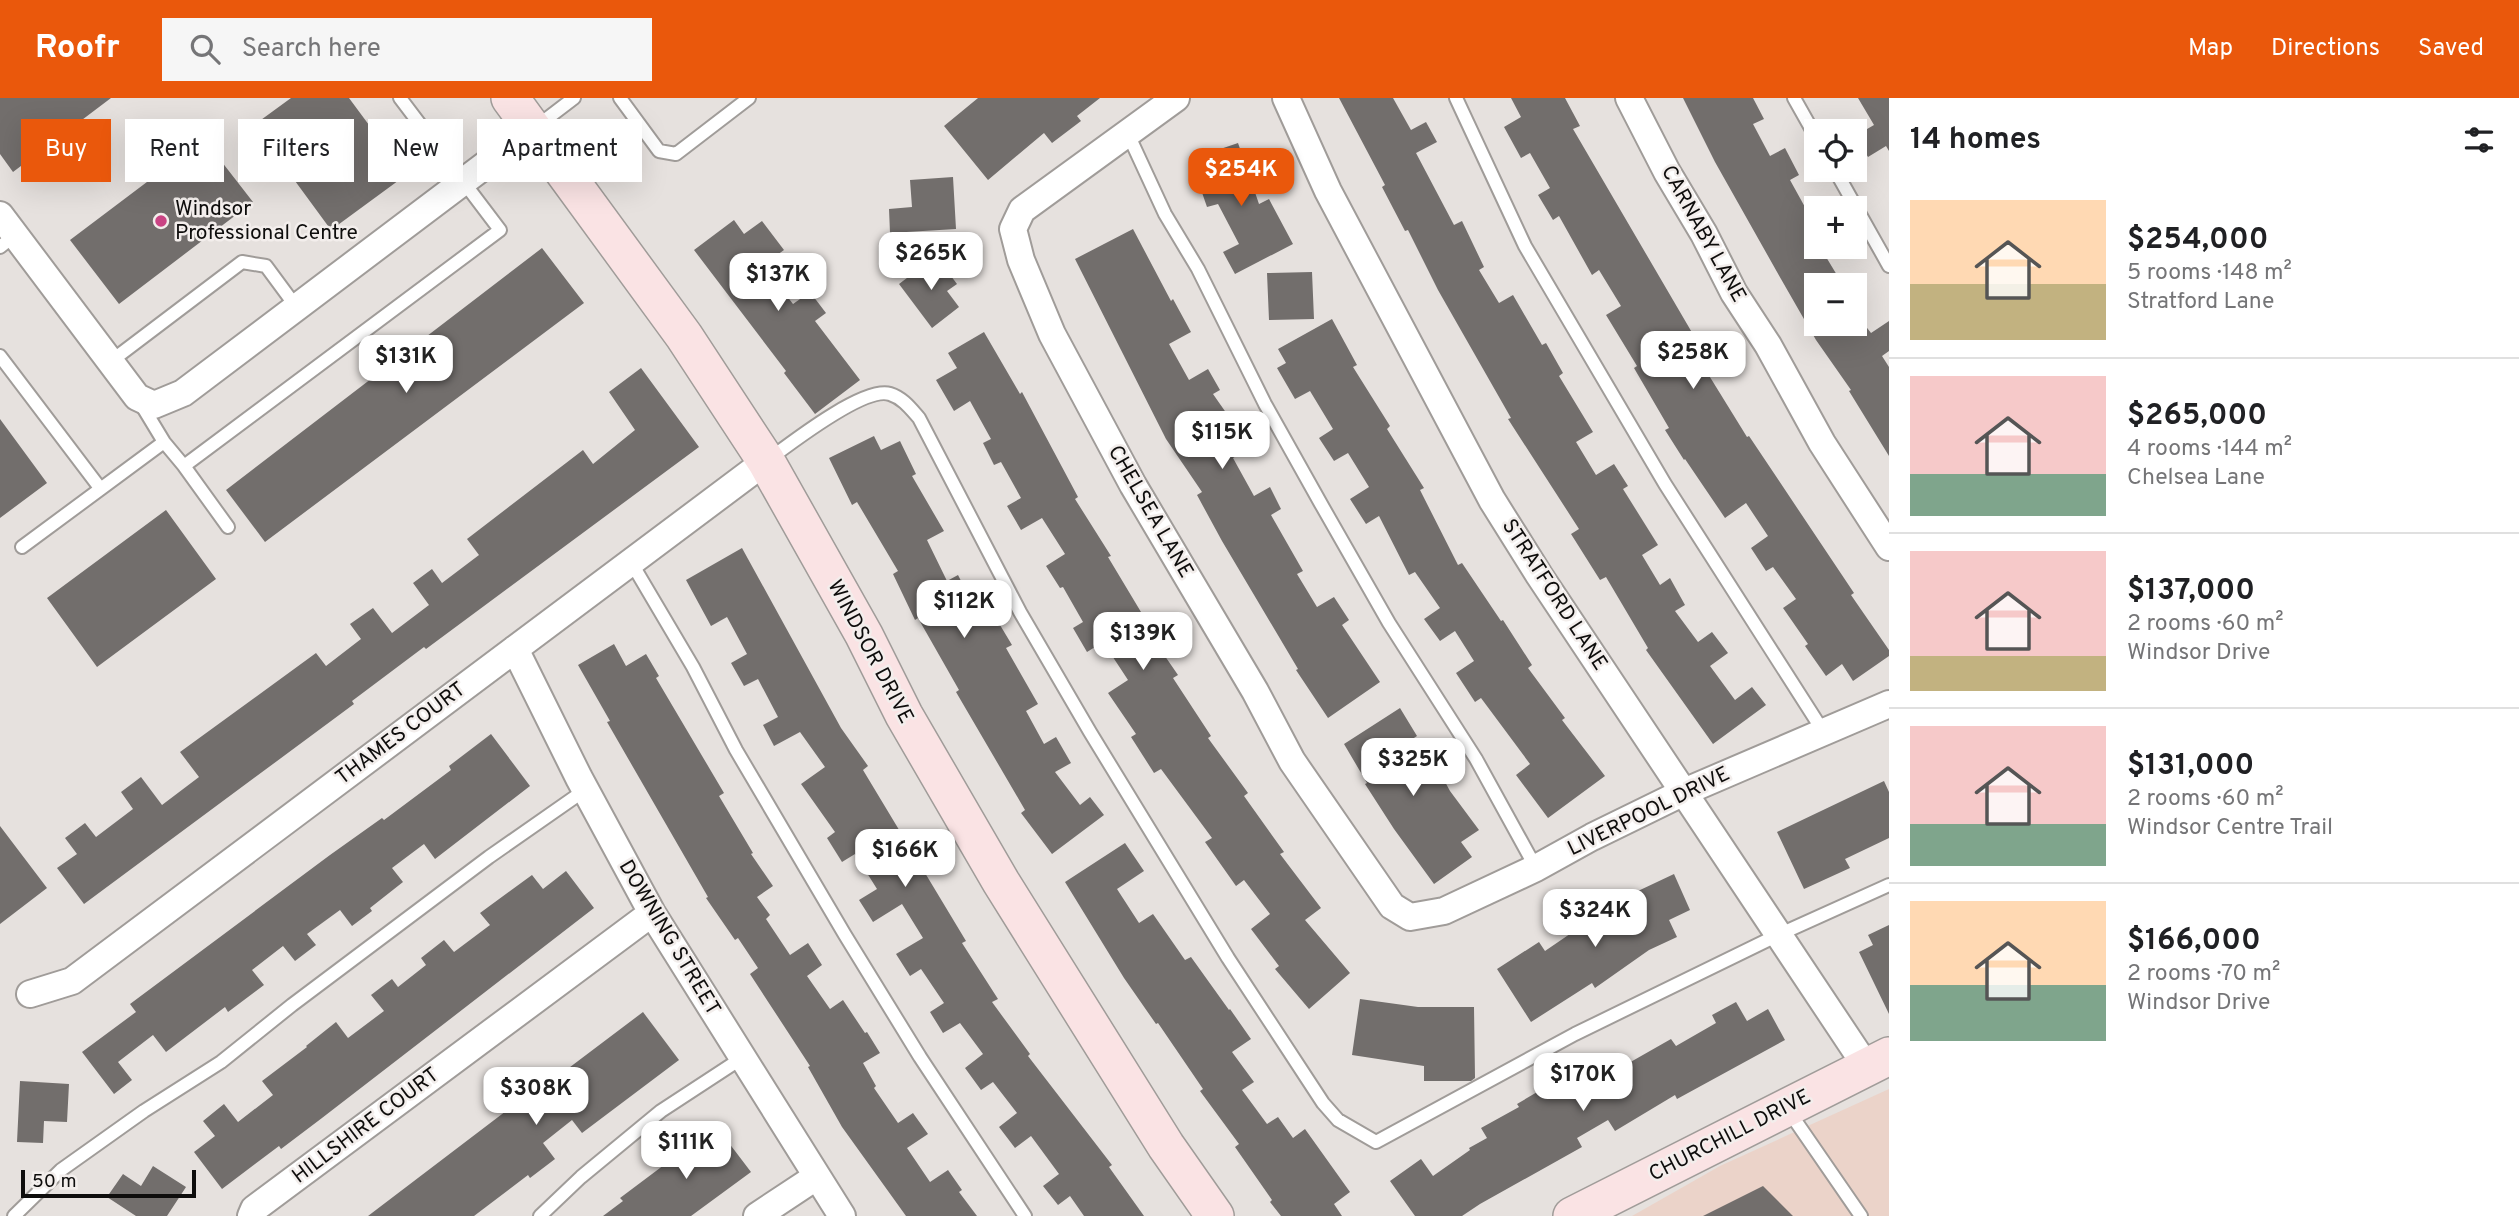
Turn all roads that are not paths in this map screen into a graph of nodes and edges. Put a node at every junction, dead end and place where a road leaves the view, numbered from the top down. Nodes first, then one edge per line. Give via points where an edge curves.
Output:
1 (400, 98) edge
2 (510, 98) edge
3 (575, 98) edge
4 (620, 98) edge
5 (749, 98) edge
6 (1176, 98) edge
7 (1286, 98) edge
8 (1456, 98) edge
9 (1629, 98) edge
10 (1794, 98) edge
11 (416, 119) edge
12 (526, 119) edge
13 (547, 119) edge
14 (1806, 119) edge
15 (1128, 134) junction
16 (477, 171) edge
17 (463, 182) junction
18 (572, 182) edge
19 (1842, 182) edge
20 (5, 232) edge
21 (1889, 267) edge
22 (297, 308) junction
23 (0, 356) edge
24 (110, 362) junction
25 (137, 397) junction
26 (164, 442) junction
27 (766, 461) junction
28 (184, 466) junction
29 (100, 488) junction
30 (228, 527) dead end
31 (22, 547) dead end
32 (1889, 547) edge
33 (631, 562) junction
34 (515, 649) junction
35 (1889, 704) edge
36 (1823, 731) junction
37 (585, 790) junction
38 (1684, 792) junction
39 (1536, 868) junction
40 (1889, 886) edge
41 (652, 913) junction
42 (1410, 917) joint
43 (1778, 935) junction
44 (30, 994) dead end
45 (742, 1058) junction
46 (1877, 1061) edge
47 (1786, 1107) junction
48 (816, 1177) junction
49 (14, 1216) edge
50 (251, 1216) edge
51 (540, 1216) edge
52 (757, 1216) edge
53 (842, 1216) edge
54 (1025, 1216) edge
55 (1215, 1216) edge
56 (1572, 1216) edge
57 (1861, 1216) edge

1 - 11 lane
2 - 12 street, WINDSOR DRIVE
3 - 13 lane
4 - 5 lane via 659,151 676,155
6 - 15 street
7 - 38 street, STRATFORD LANE via 1328,191 1492,500
8 - 36 lane via 1525,246 1665,484
9 - 32 street, CARNABY LANE via 1734,293
10 - 14 lane
15 - 39 lane via 1164,214 1198,269 1265,404
15 - 42 street, CHELSEA LANE via 1022,210 1013,229 1021,260 1052,334 1133,485 1292,761 1392,906
16 - 17 street
17 - 22 street
17 - 28 lane via 500,230
18 - 27 street, WINDSOR DRIVE via 684,336
19 - 21 lane
20 - 24 street
22 - 24 lane via 267,266 242,262
22 - 25 street via 183,393 155,405
23 - 29 lane
24 - 25 street
25 - 26 lane
26 - 28 lane
26 - 29 lane
27 - 33 street, THAMES COURT
27 - 43 lane via 870,395 889,393 906,403 919,418 1020,612 1228,958 1324,1103 1338,1120 1376,1142 1575,1034
27 - 55 street, WINDSOR DRIVE via 1001,882
28 - 30 lane
29 - 31 lane
33 - 34 street, THAMES COURT
33 - 54 lane via 845,934
34 - 37 street, DOWNING STREET
34 - 44 street, THAMES COURT via 72,981
35 - 36 street, LIVERPOOL DRIVE
36 - 38 street, LIVERPOOL DRIVE
37 - 41 street, DOWNING STREET
37 - 49 lane via 489,857 221,1062 61,1170
38 - 39 street, LIVERPOOL DRIVE
38 - 43 street, STRATFORD LANE
39 - 42 street, LIVERPOOL DRIVE via 1444,911
40 - 43 lane
41 - 45 street, DOWNING STREET
41 - 50 street, HILLSHIRE COURT via 254,1209
43 - 46 street, STRATFORD LANE
45 - 48 street, DOWNING STREET
45 - 51 lane via 661,1111
46 - 47 street, CHURCHILL DRIVE
47 - 56 street, CHURCHILL DRIVE
47 - 57 lane
48 - 52 street
48 - 53 street, DOWNING STREET

